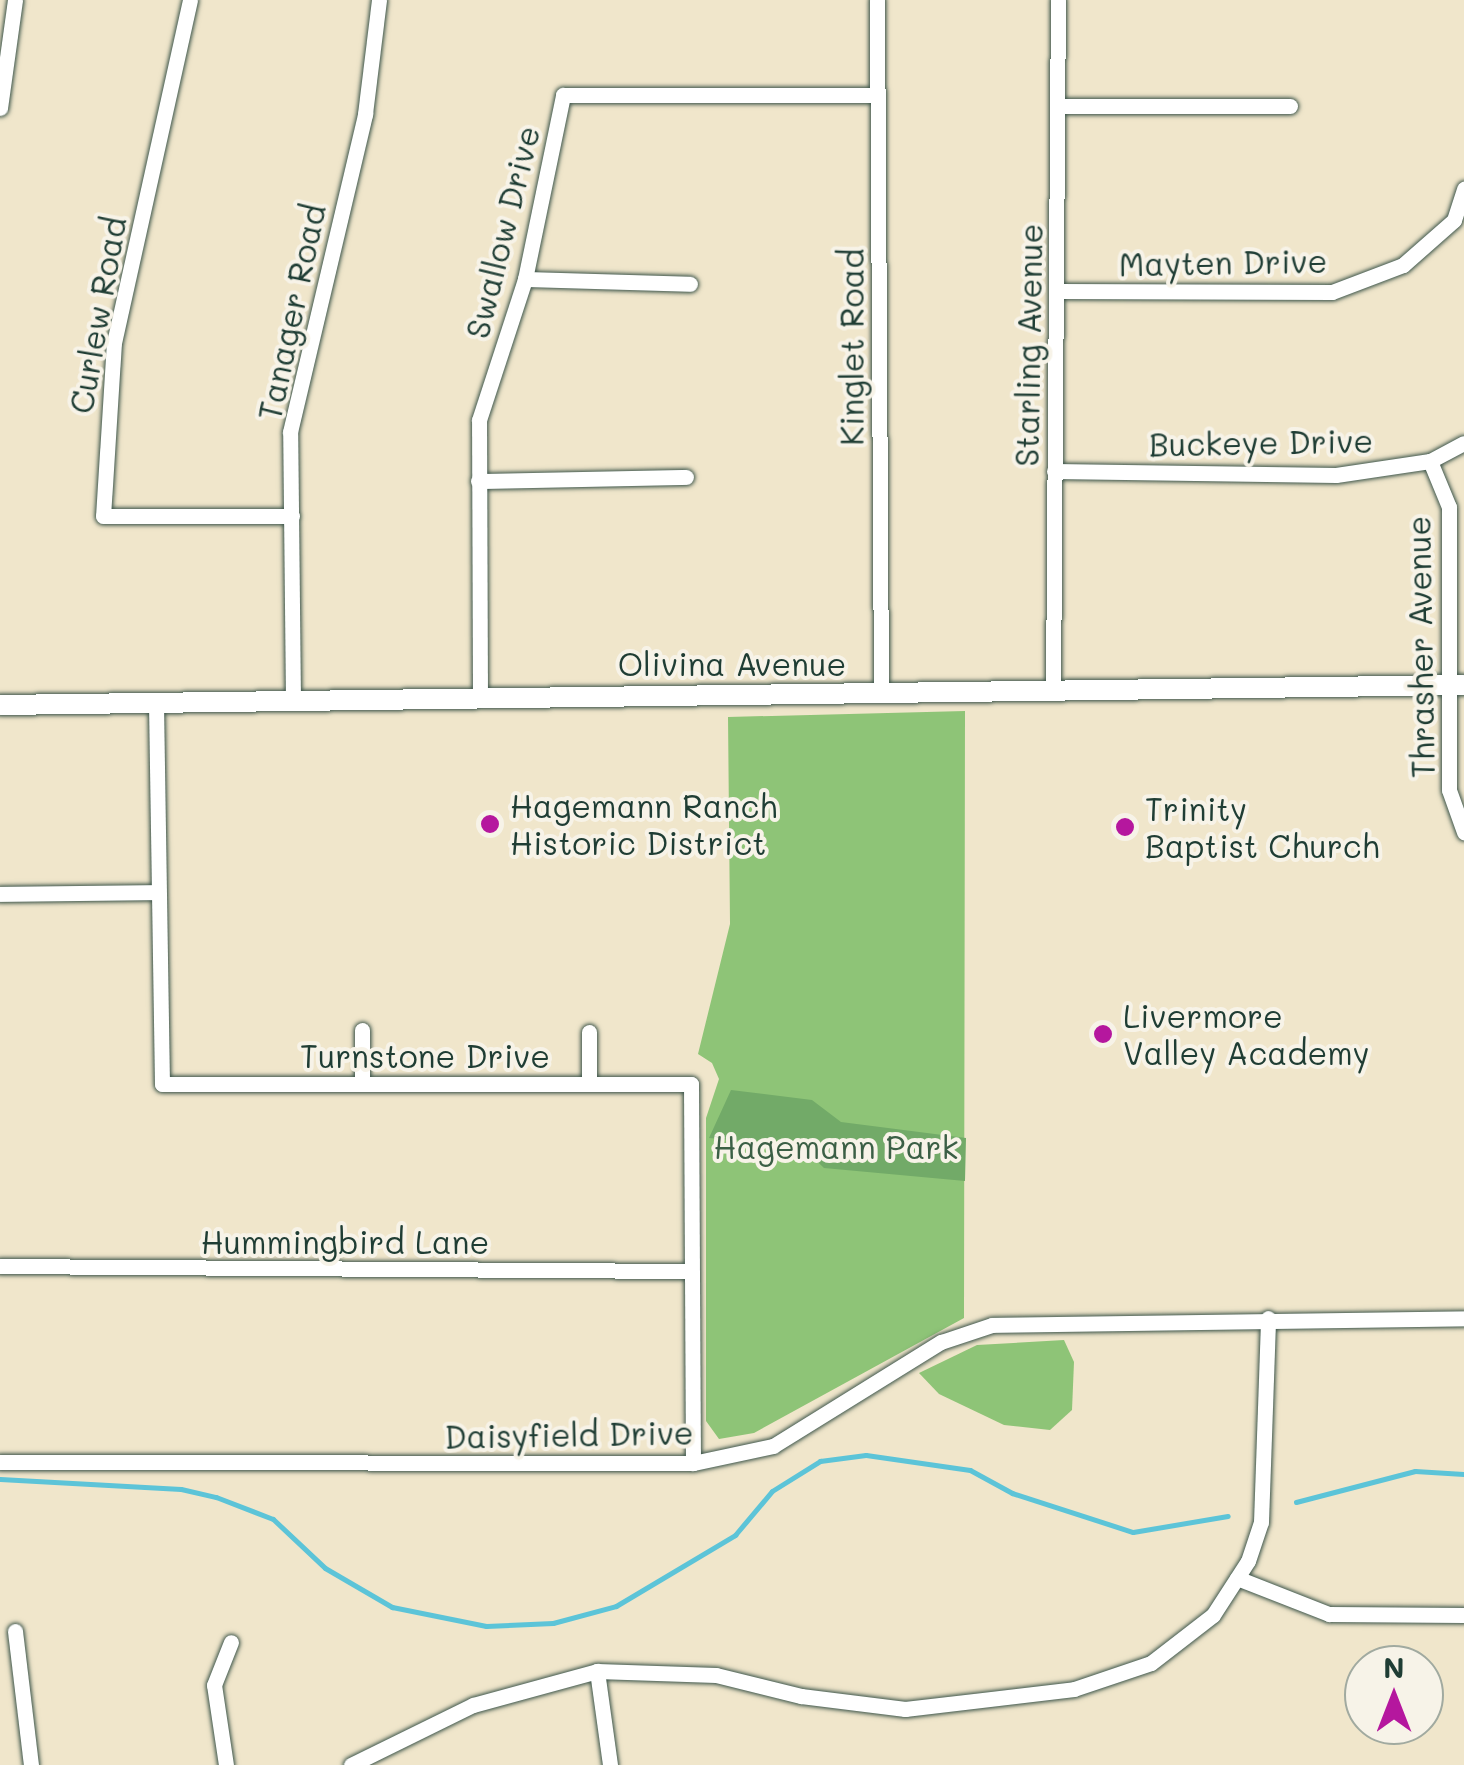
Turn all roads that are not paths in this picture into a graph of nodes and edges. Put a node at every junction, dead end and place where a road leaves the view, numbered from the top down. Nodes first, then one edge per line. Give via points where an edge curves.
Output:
1 (14, 0) edge
2 (190, 0) edge
3 (379, 0) edge
4 (877, 0) edge
5 (1058, 0) edge
6 (877, 95) junction
7 (1058, 106) junction
8 (1290, 106) dead end
9 (0, 108) edge
10 (1464, 189) edge
11 (524, 278) junction
12 (690, 284) dead end
13 (1058, 290) junction
14 (1464, 443) edge
15 (1430, 462) junction
16 (1054, 471) junction
17 (686, 478) dead end
18 (478, 481) junction
19 (292, 516) junction
20 (1457, 685) edge
21 (1053, 691) junction
22 (881, 693) junction
23 (480, 694) junction
24 (293, 700) junction
25 (156, 703) junction
26 (0, 705) edge
27 (1464, 832) edge
28 (158, 892) junction
29 (0, 894) edge
30 (362, 1030) dead end
31 (589, 1032) dead end
32 (362, 1082) junction
33 (589, 1083) junction
34 (0, 1266) edge
35 (690, 1271) junction
36 (1268, 1318) junction
37 (1464, 1318) edge
38 (0, 1462) edge
39 (693, 1463) junction
40 (1237, 1578) junction
41 (1464, 1615) edge
42 (16, 1631) dead end
43 (231, 1642) dead end
44 (597, 1671) junction
45 (31, 1765) edge
46 (226, 1765) edge
47 (351, 1765) edge
48 (610, 1765) edge

1 - 9 street
2 - 19 street, Curlew Road via 114,342 103,516
3 - 19 street, Tanager Road via 365,114 290,432
4 - 6 street, Kinglet Road
5 - 7 street, Starling Avenue
6 - 11 street, Swallow Drive via 563,95
6 - 22 street, Kinglet Road
7 - 8 street
7 - 13 street, Starling Avenue
10 - 13 street, Mayten Drive via 1454,220 1404,265 1332,292
11 - 12 street
11 - 18 street, Swallow Drive via 480,420
13 - 16 street, Starling Avenue
14 - 15 street, Buckeye Drive
15 - 16 street, Buckeye Drive via 1336,476
15 - 20 street, Thrasher Avenue via 1449,507
16 - 21 street, Starling Avenue
17 - 18 street
18 - 23 street, Swallow Drive
19 - 24 street, Tanager Road
20 - 21 street, Olivina Avenue
20 - 27 street, Thrasher Avenue via 1449,790
21 - 22 street, Olivina Avenue
22 - 23 street, Olivina Avenue
23 - 24 street, Olivina Avenue
24 - 25 street, Olivina Avenue
25 - 26 street, Olivina Avenue
25 - 28 street, Turnstone Drive
28 - 29 street
28 - 32 street, Turnstone Drive via 162,1084
30 - 32 street
31 - 33 street
32 - 33 street, Turnstone Drive
33 - 35 street, Turnstone Drive via 691,1084
34 - 35 street, Hummingbird Lane
35 - 39 street, Turnstone Drive
36 - 37 street, Daisyfield Drive
36 - 39 street, Daisyfield Drive via 992,1325 942,1342 773,1446
36 - 40 street via 1266,1489 1262,1522
38 - 39 street, Daisyfield Drive
40 - 41 street via 1329,1614
40 - 44 street via 1213,1614 1151,1663 1111,1681 986,1702 860,1706 716,1675
42 - 45 street
43 - 46 street via 214,1684
44 - 47 street via 472,1706
44 - 48 street

